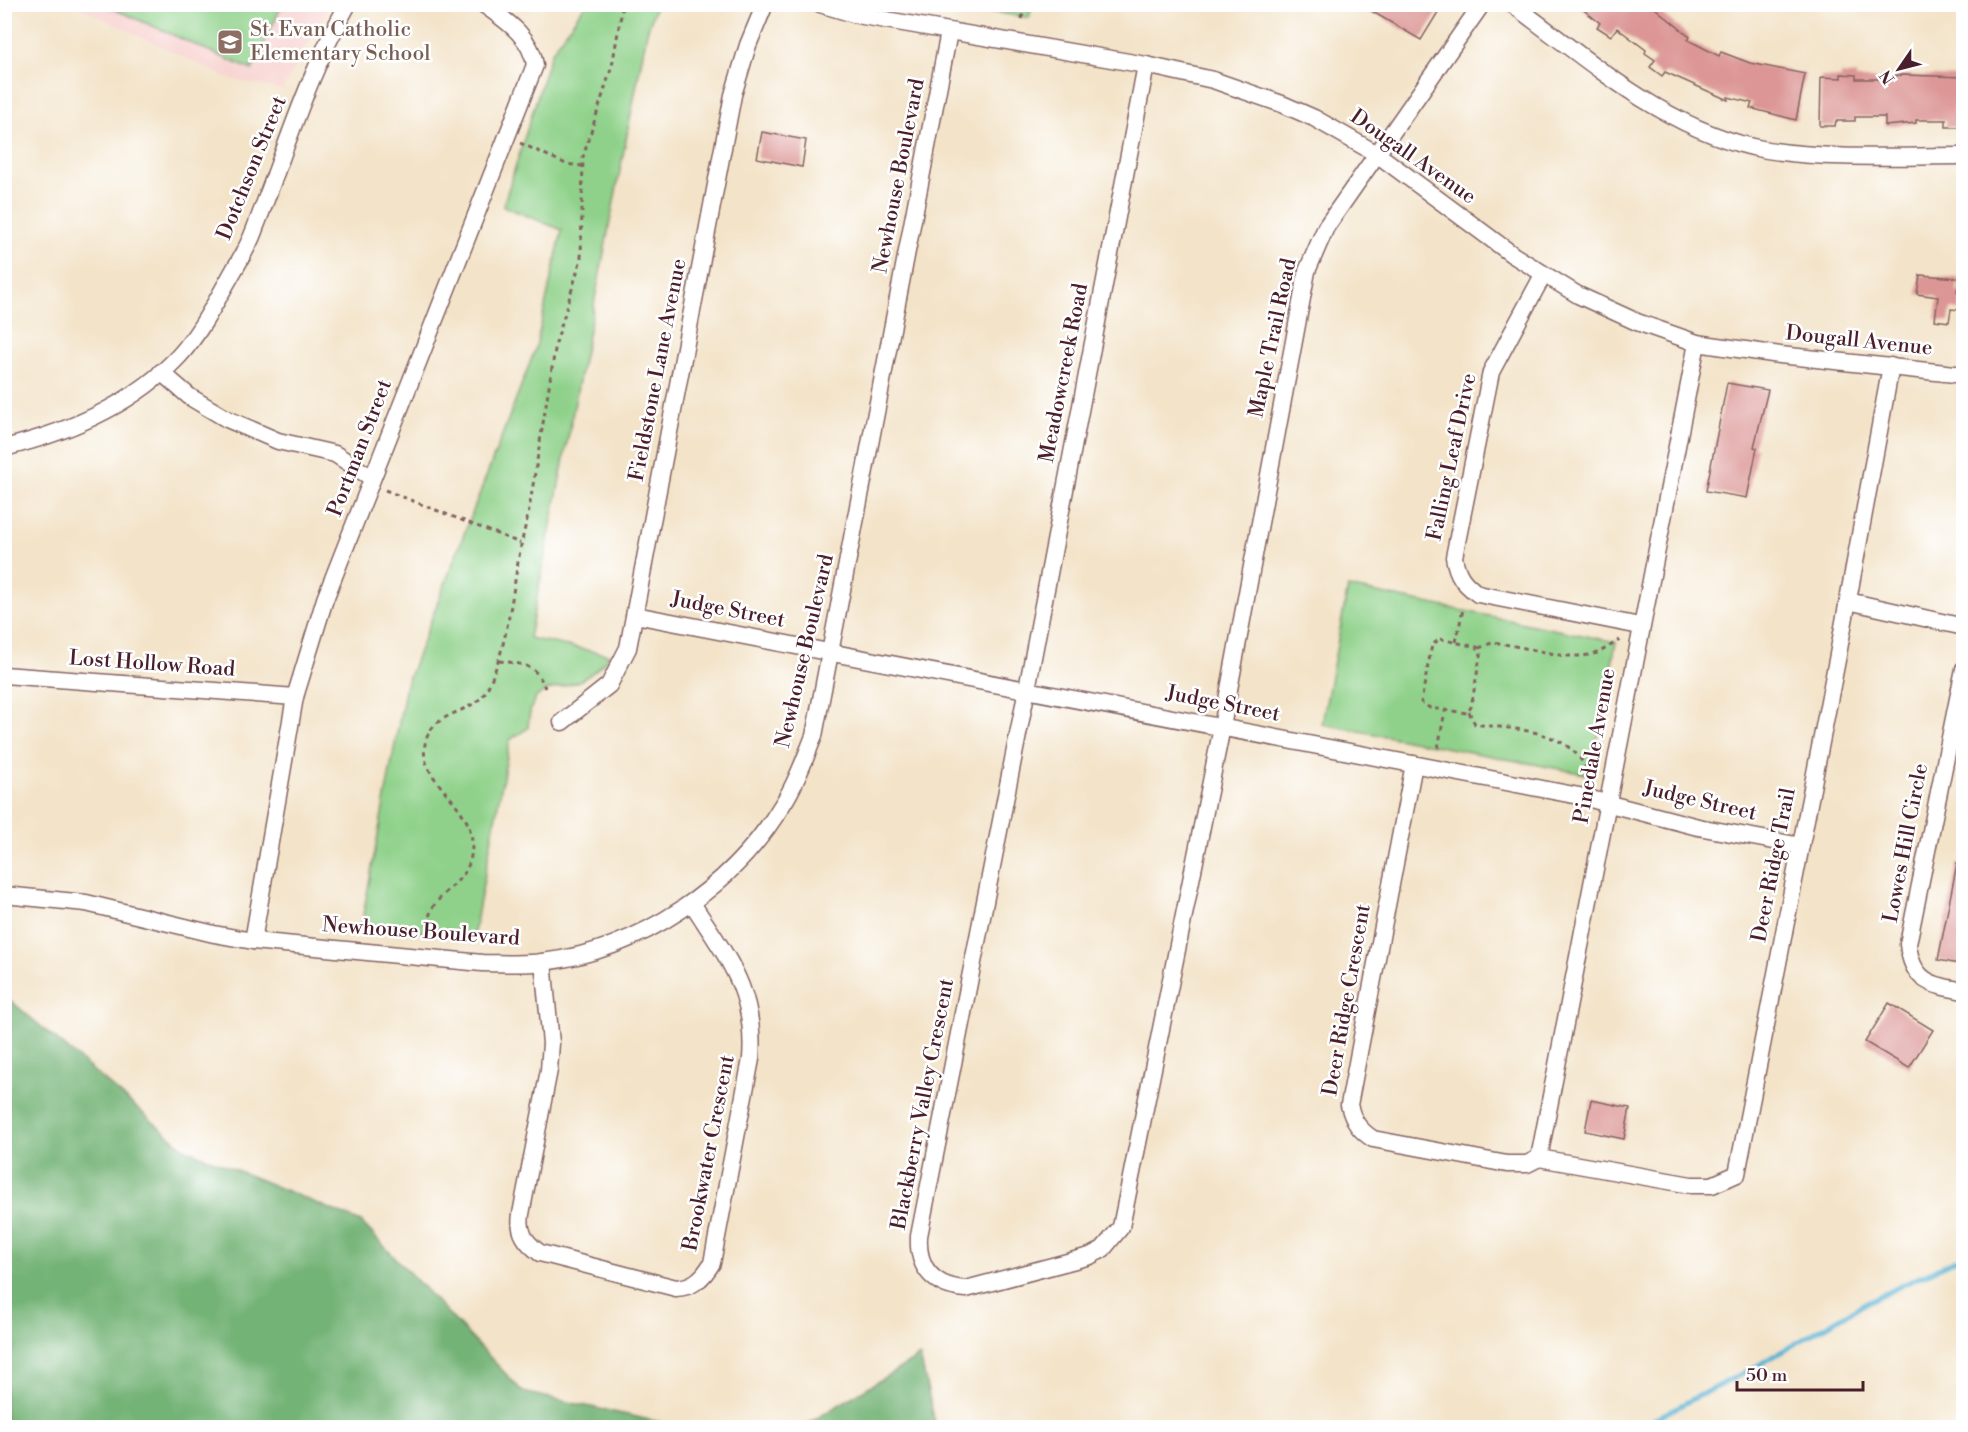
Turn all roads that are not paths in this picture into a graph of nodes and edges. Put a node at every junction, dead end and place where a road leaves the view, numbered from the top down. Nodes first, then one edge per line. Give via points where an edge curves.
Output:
1 (348, 4) edge
2 (483, 4) edge
3 (765, 4) edge
4 (820, 4) edge
5 (1482, 4) edge
6 (1512, 4) edge
7 (949, 32) junction
8 (1146, 65) junction
9 (1377, 154) junction
10 (1964, 156) edge
11 (1543, 275) junction
12 (1697, 343) junction
13 (1891, 366) junction
14 (161, 372) junction
15 (1964, 375) edge
16 (4, 448) edge
17 (371, 481) junction
18 (1848, 601) junction
19 (635, 615) junction
20 (1640, 626) junction
21 (1964, 627) edge
22 (832, 654) junction
23 (1964, 669) edge
24 (4, 675) edge
25 (1027, 689) junction
26 (296, 697) junction
27 (562, 722) dead end
28 (1222, 727) junction
29 (1414, 764) junction
30 (1608, 802) junction
31 (1801, 846) junction
32 (4, 895) edge
33 (692, 903) junction
34 (253, 941) junction
35 (543, 962) junction
36 (1964, 991) edge
37 (1539, 1158) junction

1 - 14 street, Dotchson Street via 329,39 254,234 212,309 180,355
2 - 17 street, Portman Street via 520,34 534,55 535,65
3 - 19 street, Fieldstone Lane Avenue via 733,95
4 - 7 street, Dougall Avenue
5 - 9 street, Maple Trail Road
6 - 10 street via 1653,106 1717,136 1765,149 1809,155
7 - 8 street, Dougall Avenue
7 - 22 street, Newhouse Boulevard
8 - 9 street, Dougall Avenue via 1213,80 1282,104
8 - 25 street, Meadowcreek Road
9 - 11 street, Dougall Avenue
9 - 28 street, Maple Trail Road via 1326,227 1307,271
11 - 12 street, Dougall Avenue via 1606,309
11 - 20 street, Falling Leaf Drive via 1499,355 1486,391 1454,556 1456,572 1478,594
12 - 13 street, Dougall Avenue
12 - 20 street, Pinedale Avenue
13 - 15 street, Dougall Avenue
13 - 18 street, Deer Ridge Trail
14 - 16 street, Dotchson Street via 109,410 48,437
14 - 17 street via 190,397 227,419 278,441 335,454
17 - 26 street, Portman Street via 325,599
18 - 21 street
18 - 31 street, Deer Ridge Trail
19 - 22 street, Judge Street
19 - 27 street, Fieldstone Lane Avenue via 628,648 609,685
20 - 30 street, Pinedale Avenue
22 - 25 street, Judge Street
22 - 33 street, Newhouse Boulevard via 814,736 784,802 745,855
23 - 36 street, Lowes Hill Circle via 1908,944 1914,970 1923,980
24 - 26 street, Lost Hollow Road
25 - 28 street, Judge Street
25 - 28 street, Blackberry Valley Crescent via 919,1236 922,1263 940,1283 953,1288 1090,1256 1103,1249 1121,1227
26 - 34 street, Portman Street
28 - 29 street, Judge Street
29 - 30 street, Judge Street
29 - 37 street, Deer Ridge Crescent via 1349,1105 1353,1119 1373,1139 1513,1165
30 - 31 street, Judge Street via 1698,827
30 - 37 street, Pinedale Avenue
31 - 37 street, Deer Ridge Trail via 1737,1174 1712,1185 1691,1185
32 - 34 street, Newhouse Boulevard via 86,903
33 - 35 street, Newhouse Boulevard via 611,945
33 - 35 street, Brookwater Crescent via 741,982 752,1037 712,1263 705,1275 687,1287 676,1288 540,1252 522,1234 520,1214 549,1070 551,1043
34 - 35 street, Newhouse Boulevard via 482,963

